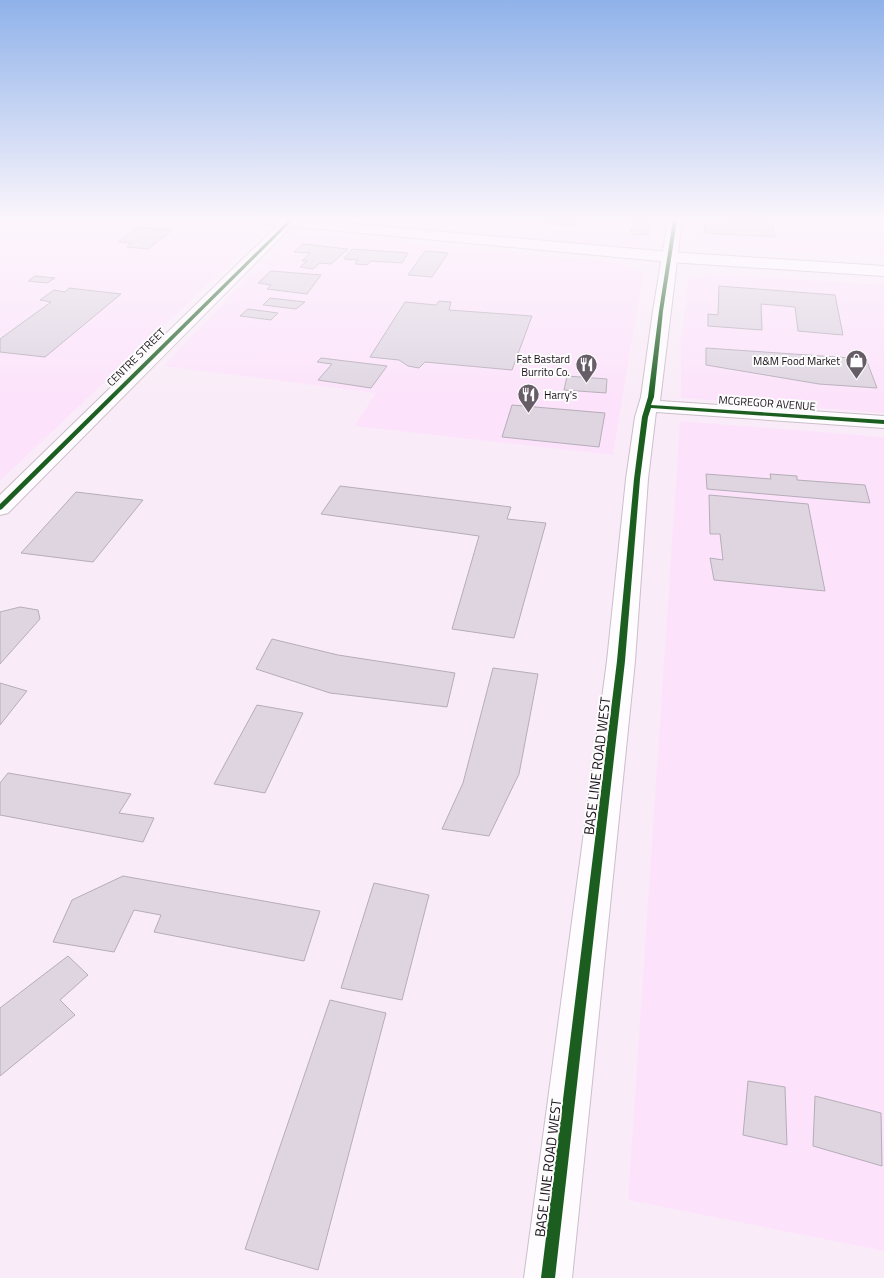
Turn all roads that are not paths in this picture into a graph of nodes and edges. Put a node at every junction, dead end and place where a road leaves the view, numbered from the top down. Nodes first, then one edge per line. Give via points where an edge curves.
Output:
1 (231, 280) edge
2 (666, 280) edge
3 (649, 406) junction
4 (884, 422) edge
5 (0, 508) edge
6 (548, 1278) edge

1 - 5 street, CENTRE STREET
2 - 3 street, BASE LINE ROAD WEST
3 - 4 street, MCGREGOR AVENUE
3 - 6 street, BASE LINE ROAD WEST via 637,479 621,662

